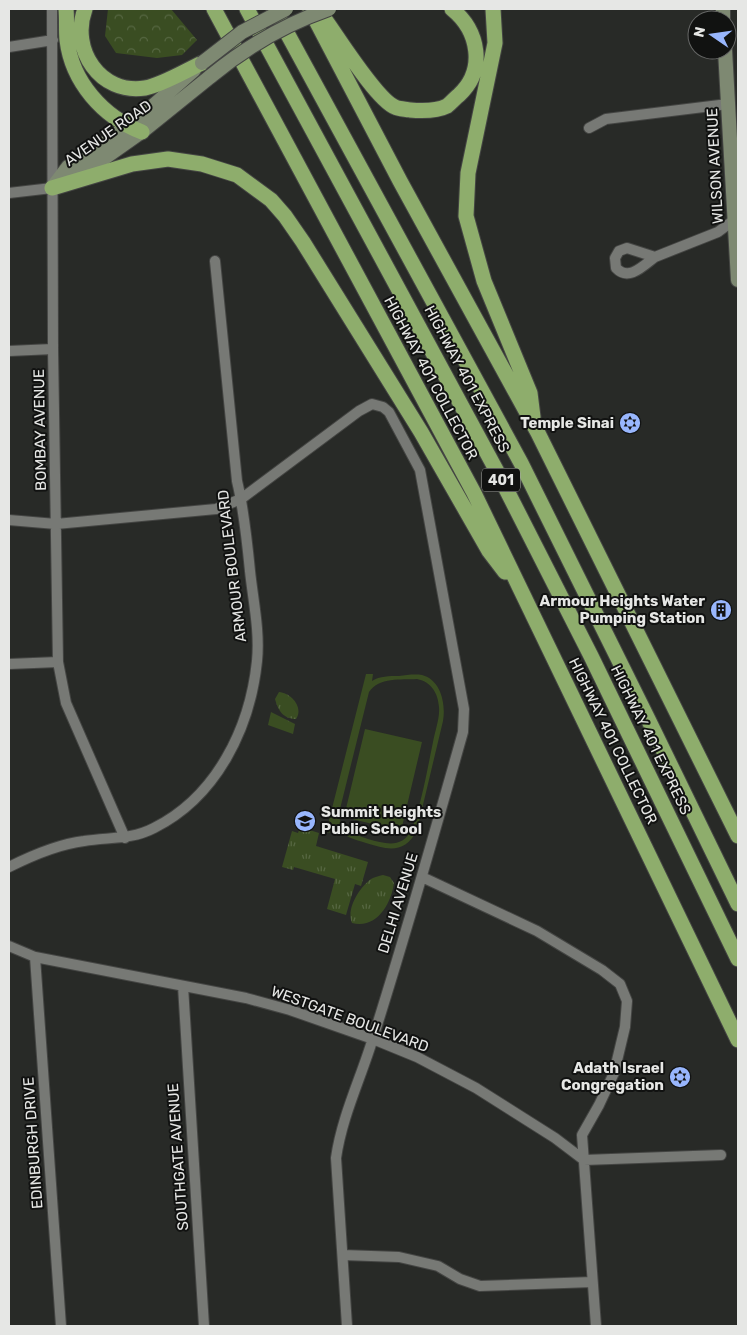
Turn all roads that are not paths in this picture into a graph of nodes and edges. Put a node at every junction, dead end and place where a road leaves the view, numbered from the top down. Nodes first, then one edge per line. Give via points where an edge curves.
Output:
1 (52, 9) edge
2 (66, 9) edge
3 (85, 9) edge
4 (201, 9) edge
5 (214, 9) edge
6 (248, 9) edge
7 (274, 9) edge
8 (286, 9) edge
9 (312, 9) edge
10 (329, 9) edge
11 (452, 9) edge
12 (493, 9) edge
13 (53, 40) junction
14 (9, 47) edge
15 (726, 60) edge
16 (202, 63) junction
17 (242, 63) junction
18 (728, 104) junction
19 (126, 126) junction
20 (589, 128) dead end
21 (142, 132) junction
22 (52, 188) junction
23 (9, 193) edge
24 (736, 219) edge
25 (655, 257) dead end
26 (216, 261) dead end
27 (738, 280) edge
28 (53, 350) junction
29 (9, 351) edge
30 (534, 426) junction
31 (241, 499) junction
32 (9, 520) edge
33 (56, 524) junction
34 (527, 601) junction
35 (58, 662) junction
36 (9, 664) edge
37 (738, 836) edge
38 (125, 838) junction
39 (9, 866) edge
40 (422, 877) junction
41 (738, 904) edge
42 (9, 946) edge
43 (35, 957) junction
44 (738, 959) edge
45 (182, 986) junction
46 (373, 1039) junction
47 (738, 1040) edge
48 (721, 1156) dead end
49 (584, 1160) junction
50 (343, 1255) junction
51 (592, 1282) junction
52 (61, 1326) edge
53 (204, 1326) edge
54 (347, 1326) edge
55 (596, 1326) edge

1 - 13 street, BOMBAY AVENUE
2 - 19 highway via 67,40 76,72 91,96
3 - 16 highway via 81,18 81,41 85,56 94,69 112,83 129,89 145,88
4 - 17 highway
5 - 17 highway, HIGHWAY 401 COLLECTOR / 401
6 - 44 highway, HIGHWAY 401 EXPRESS / 401 via 496,469
7 - 41 highway, HIGHWAY 401 EXPRESS / 401 via 521,464
8 - 16 main road, AVENUE ROAD, bridge via 242,32
9 - 11 highway via 326,20 374,89 394,107 428,111 447,106 466,89 474,69 477,51 472,32
9 - 30 highway via 400,181
10 - 21 main road, AVENUE ROAD, bridge via 301,19 230,60
12 - 30 highway via 495,43 468,174 466,216 484,280 530,392
13 - 14 street
13 - 22 street, BOMBAY AVENUE
15 - 18 main road, WILSON AVENUE
16 - 19 main road, AVENUE ROAD
17 - 34 highway, HIGHWAY 401 COLLECTOR / 401 via 474,493
18 - 20 street via 606,119
18 - 24 main road, WILSON AVENUE
19 - 21 highway
19 - 22 main road, AVENUE ROAD via 68,167
21 - 22 main road, AVENUE ROAD via 79,177
22 - 23 street
22 - 28 street, BOMBAY AVENUE
22 - 34 highway via 132,164 168,159 237,174 271,200 303,242 421,432 490,551
24 - 25 street via 718,232
24 - 27 main road, WILSON AVENUE
26 - 31 street, ARMOUR BOULEVARD
28 - 29 street
28 - 33 street, BOMBAY AVENUE
30 - 37 highway
31 - 33 street via 216,509
31 - 38 street, ARMOUR BOULEVARD via 257,660 252,691 239,730 224,762 204,791 182,812 152,829
31 - 40 street, DELHI AVENUE via 372,404 389,412 420,470 464,709 463,732
32 - 33 street
33 - 35 street, BOMBAY AVENUE
34 - 47 highway, HIGHWAY 401 COLLECTOR / 401
35 - 36 street
35 - 38 street, BOMBAY AVENUE via 66,703
38 - 39 street, ARMOUR BOULEVARD via 83,841
40 - 46 street, DELHI AVENUE
40 - 49 street via 537,931 620,984 627,1001 625,1027 614,1073 582,1135
42 - 43 street, WESTGATE BOULEVARD
43 - 45 street, WESTGATE BOULEVARD
43 - 52 street, EDINBURGH DRIVE
45 - 46 street, WESTGATE BOULEVARD via 272,1005
45 - 53 street, SOUTHGATE AVENUE
46 - 49 street, WESTGATE BOULEVARD via 418,1057 476,1088
46 - 50 street, DELHI AVENUE via 339,1136 336,1158
48 - 49 street
49 - 51 street
50 - 51 street via 399,1257 438,1266 480,1286
50 - 54 street, DELHI AVENUE
51 - 55 street

